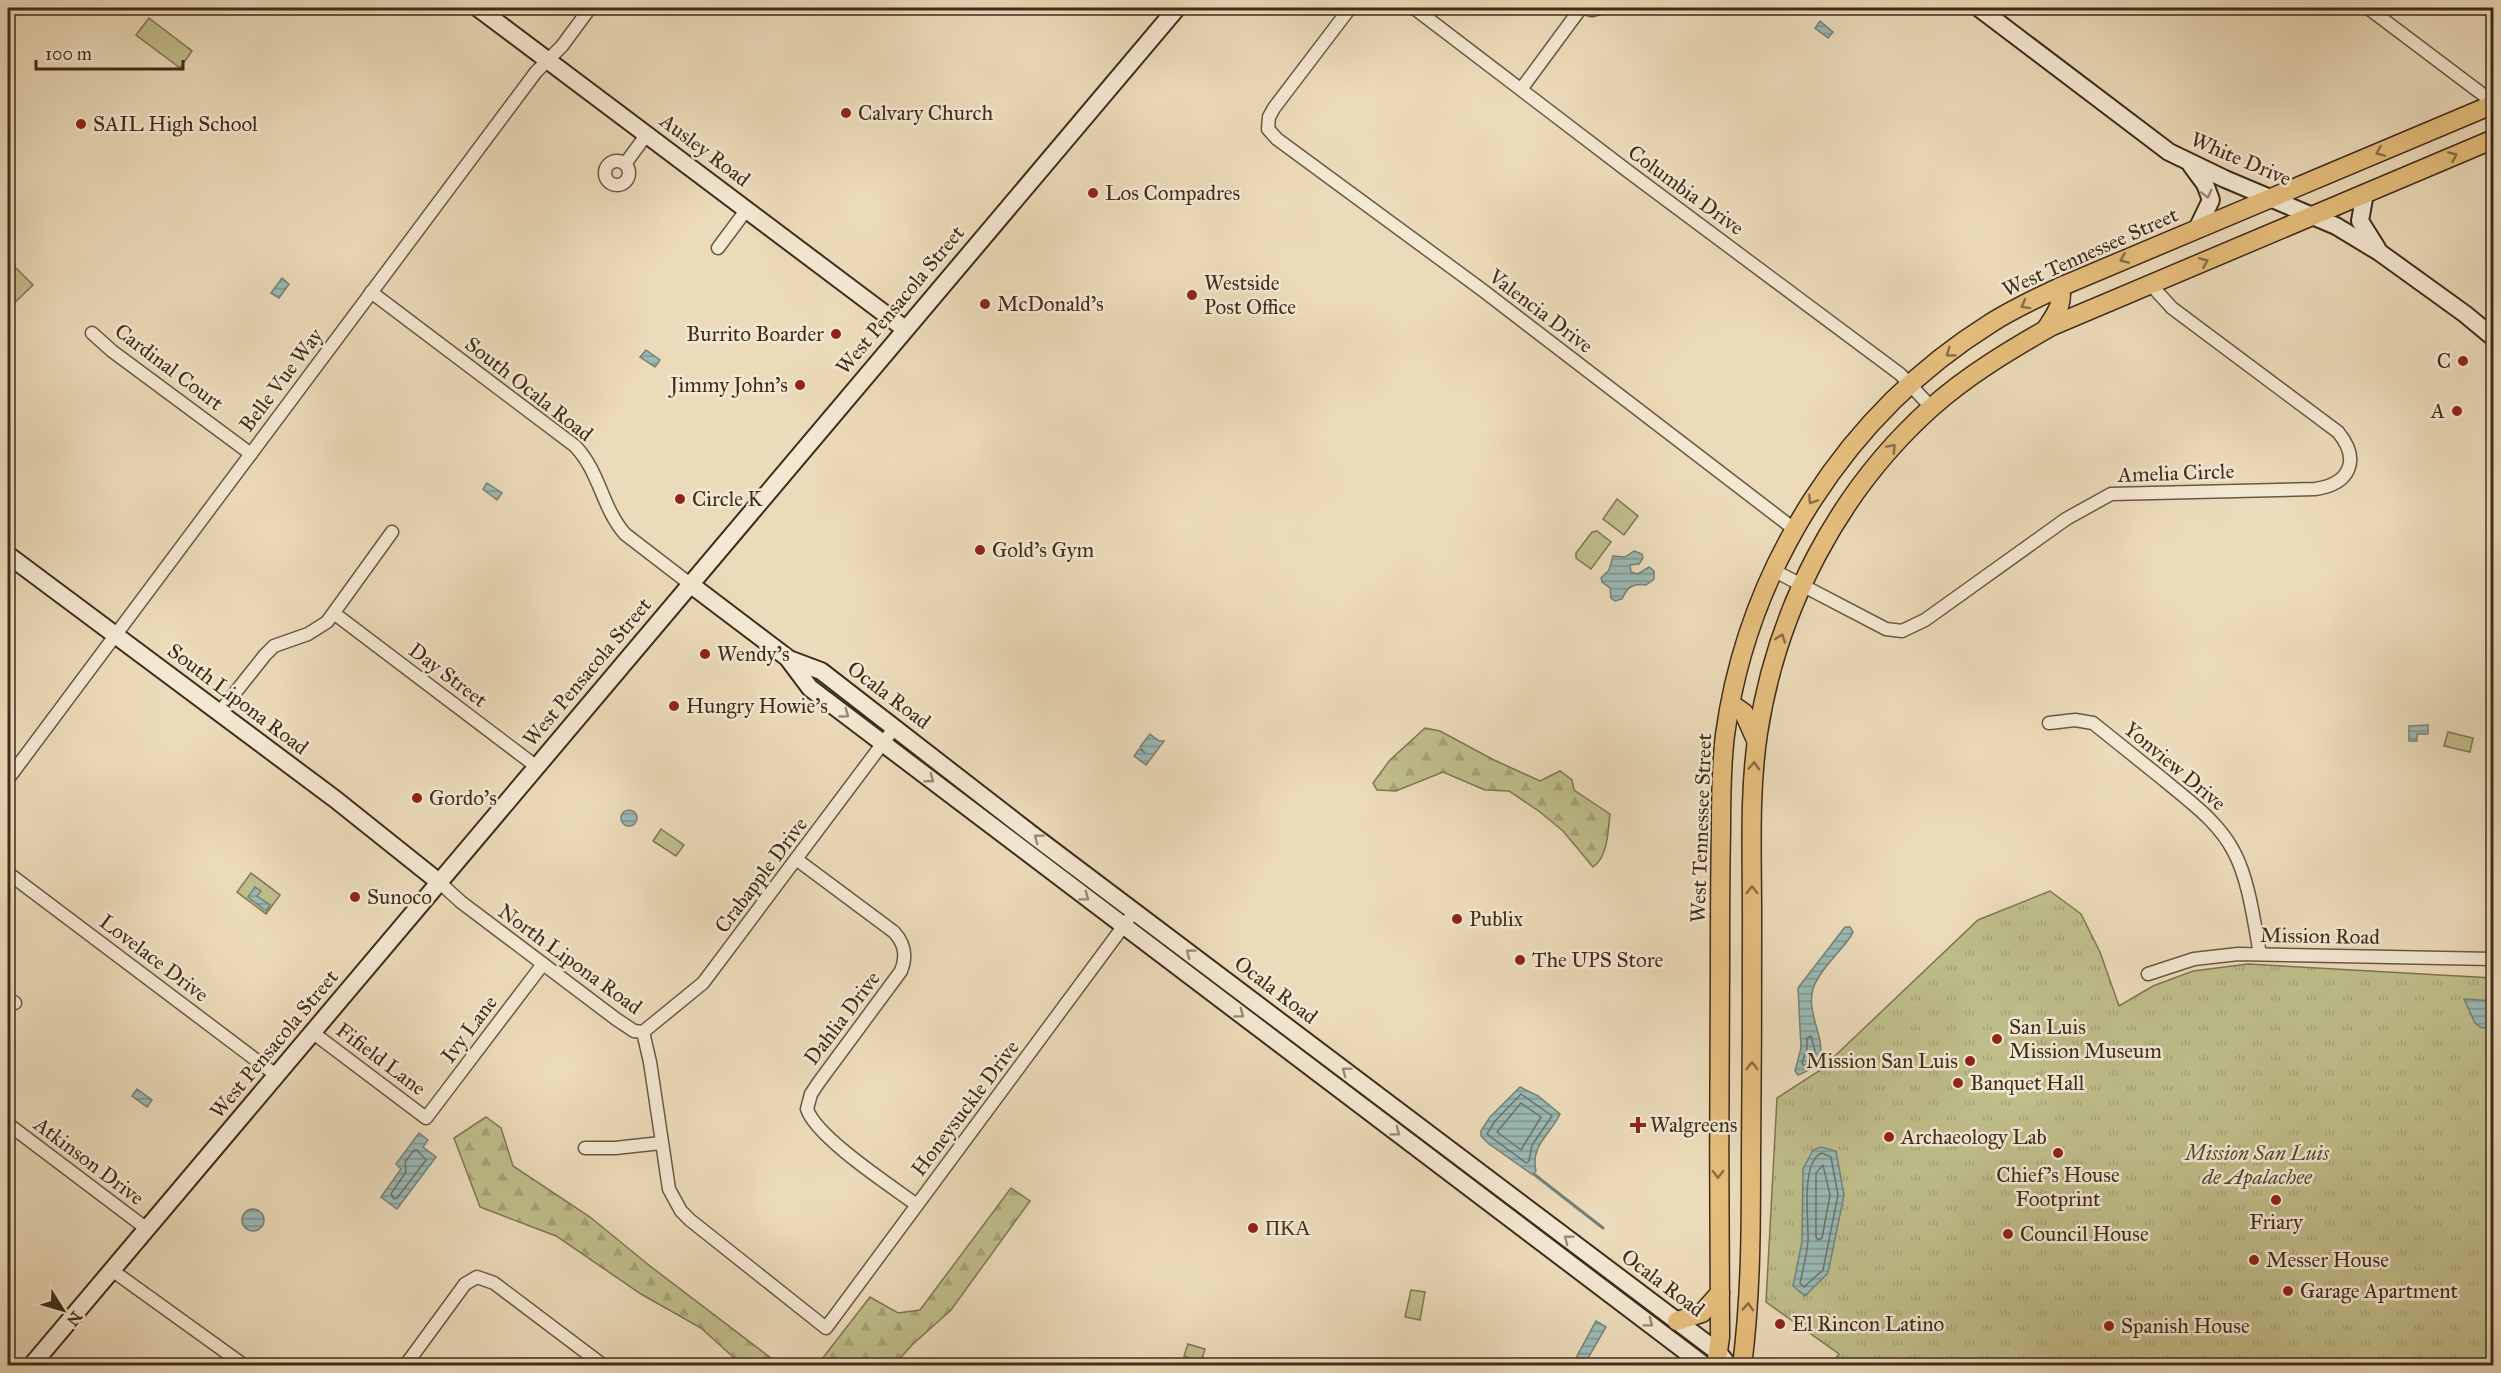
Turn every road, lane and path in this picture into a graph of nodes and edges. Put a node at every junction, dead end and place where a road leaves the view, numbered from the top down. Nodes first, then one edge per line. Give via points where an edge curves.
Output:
1 (478, 8) edge
2 (590, 8) edge
3 (1177, 8) edge
4 (1350, 8) edge
5 (1414, 8) edge
6 (1583, 8) edge
7 (1600, 8) edge
8 (1979, 8) edge
9 (2368, 8) edge
10 (548, 60) junction
11 (1522, 88) junction
12 (2493, 103) edge
13 (647, 134) junction
14 (2493, 138) edge
15 (2188, 161) junction
16 (625, 164) dead end
17 (2365, 193) junction
18 (2272, 197) junction
19 (747, 209) junction
20 (2314, 215) junction
21 (2198, 229) junction
22 (718, 248) dead end
23 (2379, 252) junction
24 (2151, 285) junction
25 (2060, 287) junction
26 (371, 292) junction
27 (2046, 329) junction
28 (905, 330) junction
29 (92, 333) dead end
30 (2493, 338) edge
31 (1910, 385) junction
32 (1931, 408) junction
33 (251, 454) junction
34 (1794, 529) junction
35 (392, 532) dead end
36 (8, 555) edge
37 (1773, 570) junction
38 (690, 584) junction
39 (1802, 585) junction
40 (335, 614) junction
41 (115, 635) junction
42 (789, 659) junction
43 (1731, 704) junction
44 (219, 713) junction
45 (2049, 723) dead end
46 (896, 727) junction
47 (884, 742) junction
48 (1756, 742) junction
49 (537, 767) junction
50 (8, 779) edge
51 (1721, 838) junction
52 (1751, 839) junction
53 (796, 859) junction
54 (8, 873) edge
55 (439, 882) junction
56 (1135, 911) junction
57 (1123, 926) junction
58 (2260, 954) junction
59 (2493, 959) edge
60 (543, 964) junction
61 (2148, 974) dead end
62 (312, 1032) junction
63 (643, 1032) junction
64 (276, 1075) junction
65 (426, 1118) joint
66 (8, 1124) edge
67 (1751, 1125) junction
68 (1719, 1126) junction
69 (661, 1143) junction
70 (585, 1148) dead end
71 (917, 1205) junction
72 (147, 1229) junction
73 (113, 1271) junction
74 (1615, 1275) junction
75 (1602, 1288) junction
76 (1720, 1293) junction
77 (1677, 1321) junction
78 (826, 1328) joint
79 (1721, 1361) edge
80 (31, 1365) edge
81 (245, 1365) edge
82 (405, 1365) edge
83 (604, 1365) edge
84 (1705, 1365) edge
85 (1742, 1365) edge

1 - 10 main road, Ausley Road
2 - 10 street, Belle Vue Way
3 - 28 main road, West Pensacola Street
4 - 34 street, Valencia Drive via 1274,108 1268,129
5 - 11 street, Columbia Drive
6 - 7 street
6 - 11 street
8 - 15 main road, White Drive via 2134,127
9 - 12 street
10 - 13 main road, Ausley Road
10 - 26 street, Belle Vue Way
11 - 31 street, Columbia Drive
12 -> 18 main road, West Tennessee Street
13 - 16 street
13 - 19 main road, Ausley Road
17 -> 14 main road
15 - 18 main road, White Drive
15 -> 21 main road via 2211,200
17 - 20 main road
17 - 23 main road via 2360,221
18 - 20 main road, White Drive
18 - 21 main road, West Tennessee Street
19 - 22 street
19 - 28 main road, Ausley Road
20 - 23 main road, White Drive
24 -> 20 main road
21 -> 25 main road, West Tennessee Street
23 - 30 main road, White Drive
24 - 27 main road
24 - 39 street, Amelia Circle via 2190,321 2338,432 2350,450 2349,469 2344,477 2326,488 2315,489 2111,494 2066,519 1925,620 1902,631 1868,621
25 - 27 main road via 2060,307
25 -> 31 main road, West Tennessee Street via 1991,323
26 - 33 street, Belle Vue Way
26 - 38 street, South Ocala Road via 575,446 592,468 617,526
27 - 32 main road via 2006,352
28 - 38 main road, West Pensacola Street
29 - 33 street, Cardinal Court
31 - 32 street, Columbia Drive
31 -> 34 main road, West Tennessee Street via 1842,456
39 -> 32 main road via 1857,489
33 - 41 street, Belle Vue Way
34 - 37 main road, West Tennessee Street
35 - 40 street
36 - 41 main road, South Lipona Road
37 - 39 street, Amelia Circle
37 - 43 main road, West Tennessee Street via 1748,636
38 - 42 main road, Ocala Road
38 - 49 main road, West Pensacola Street
48 -> 39 main road via 1780,640
40 - 44 street via 320,628 274,646
40 - 49 street, Day Street
41 - 44 main road, South Lipona Road
41 - 50 street, Belle Vue Way
42 - 46 main road, Ocala Road via 821,671
42 -> 47 main road, Ocala Road via 810,688
43 - 48 main road via 1744,713
43 - 51 main road, West Tennessee Street via 1721,780
44 - 55 main road, South Lipona Road
45 - 58 street, Yonview Drive via 2093,723 2222,831 2243,877
46 - 47 street, Crabapple Drive
56 -> 46 main road, Ocala Road
47 - 53 street, Crabapple Drive
47 -> 57 main road, Ocala Road
52 -> 48 main road
49 - 55 main road, West Pensacola Street
51 - 52 main road
51 - 68 main road, West Tennessee Street
67 -> 52 main road
53 - 63 street, Crabapple Drive via 703,983
53 - 71 street, Dahlia Drive via 901,939 905,961 901,971 819,1082 807,1109 831,1139
54 - 64 street, Lovelace Drive
55 - 60 street, North Lipona Road
55 - 62 main road, West Pensacola Street
56 - 57 street, Honeysuckle Drive
74 -> 56 main road, Ocala Road
57 - 71 street, Honeysuckle Drive
57 -> 75 main road, Ocala Road
58 - 59 street, Mission Road
58 - 61 street, Mission Road via 2194,959
60 - 63 street, North Lipona Road via 634,1031
60 - 65 street, Ivy Lane
62 - 64 main road, West Pensacola Street
62 - 65 street, Fifield Lane
63 - 69 street, North Lipona Road
64 - 72 main road, West Pensacola Street
66 - 72 street, Atkinson Drive
67 - 68 main road
85 -> 67 main road via 1750,1284
68 -> 76 main road, West Tennessee Street
69 - 70 street
69 - 78 street, North Lipona Road via 669,1189 681,1211
71 - 78 street, Honeysuckle Drive
72 - 73 main road, West Pensacola Street
73 - 80 main road, West Pensacola Street
73 - 81 street
74 - 75 street
74 - 77 main road, Ocala Road
75 -> 84 main road, Ocala Road
76 - 77 main road via 1702,1313
76 - 79 main road, West Tennessee Street
77 - 79 main road, Ocala Road
82 - 83 street via 465,1284 477,1277 494,1283

